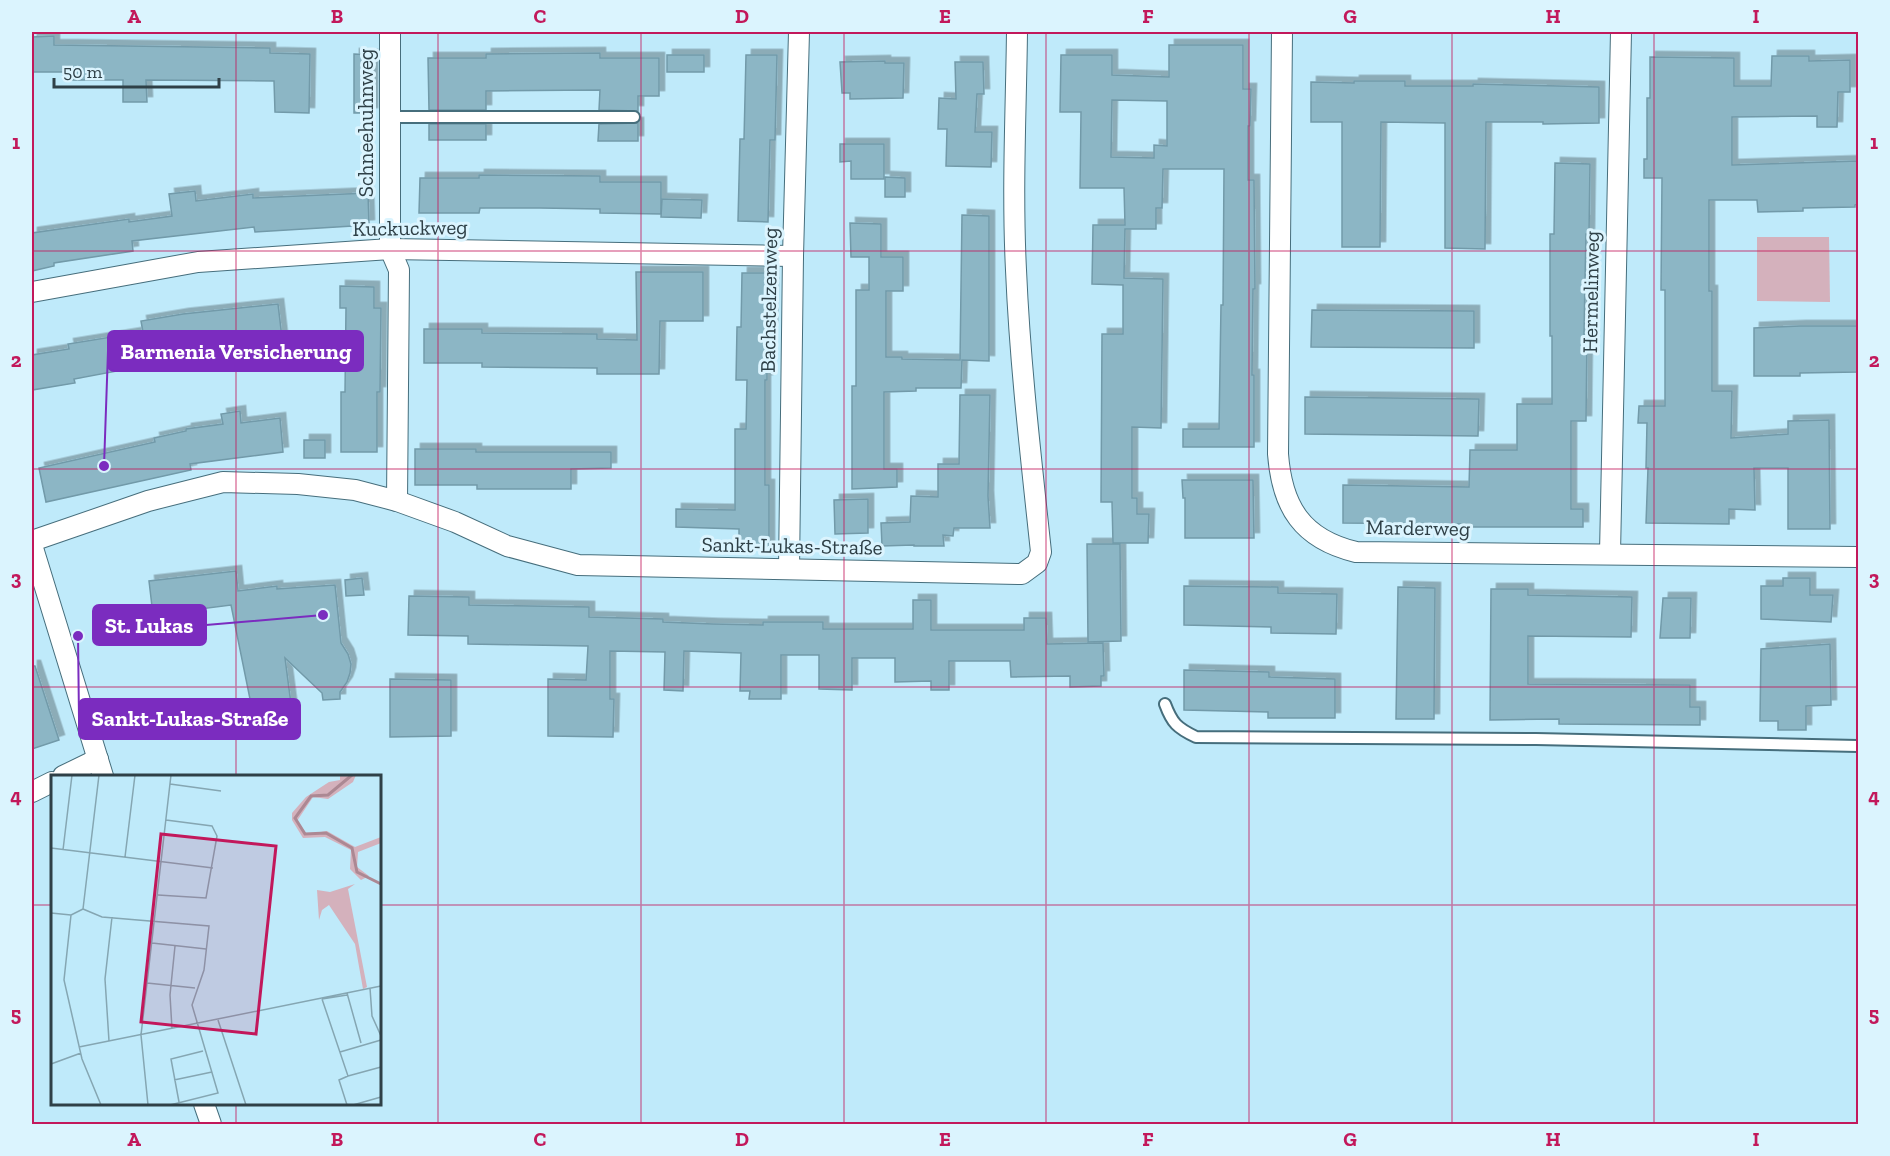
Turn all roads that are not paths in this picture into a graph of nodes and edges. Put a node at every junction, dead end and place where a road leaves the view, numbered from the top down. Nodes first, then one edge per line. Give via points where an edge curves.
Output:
1 (390, 32) edge
2 (799, 32) edge
3 (1017, 32) edge
4 (1282, 32) edge
5 (1621, 32) edge
6 (391, 117) junction
7 (634, 117) dead end
8 (390, 249) junction
9 (793, 256) junction
10 (32, 292) edge
11 (397, 501) junction
12 (32, 543) edge
13 (1610, 553) junction
14 (1858, 557) edge
15 (789, 569) junction
16 (1165, 704) dead end
17 (1858, 746) edge
18 (101, 768) edge
19 (71, 775) edge
20 (51, 782) edge
21 (32, 792) edge
22 (204, 1105) edge
23 (211, 1125) edge

1 - 6 street, Schneehuhnweg
2 - 9 street, Bachstelzenweg
3 - 15 street, Sankt-Lukas-Straße via 1016,267 1041,552 1037,563 1022,574
4 - 13 street, Marderweg via 1278,454 1284,495 1298,520 1324,540 1356,552
5 - 13 street, Hermelinweg
6 - 7 lane
6 - 8 street, Schneehuhnweg
8 - 9 street, Kuckuckweg
8 - 10 street, Kuckuckweg via 198,262
8 - 11 street, Schneehuhnweg via 399,270
9 - 15 street, Bachstelzenweg
11 - 12 street, Sankt-Lukas-Straße via 355,490 298,484 223,483 148,501
11 - 15 street, Sankt-Lukas-Straße via 507,546 567,564
12 - 18 street
13 - 14 street, Marderweg
16 - 17 lane via 1170,718 1181,730 1196,736
18 - 19 street
20 - 21 street
22 - 23 street

